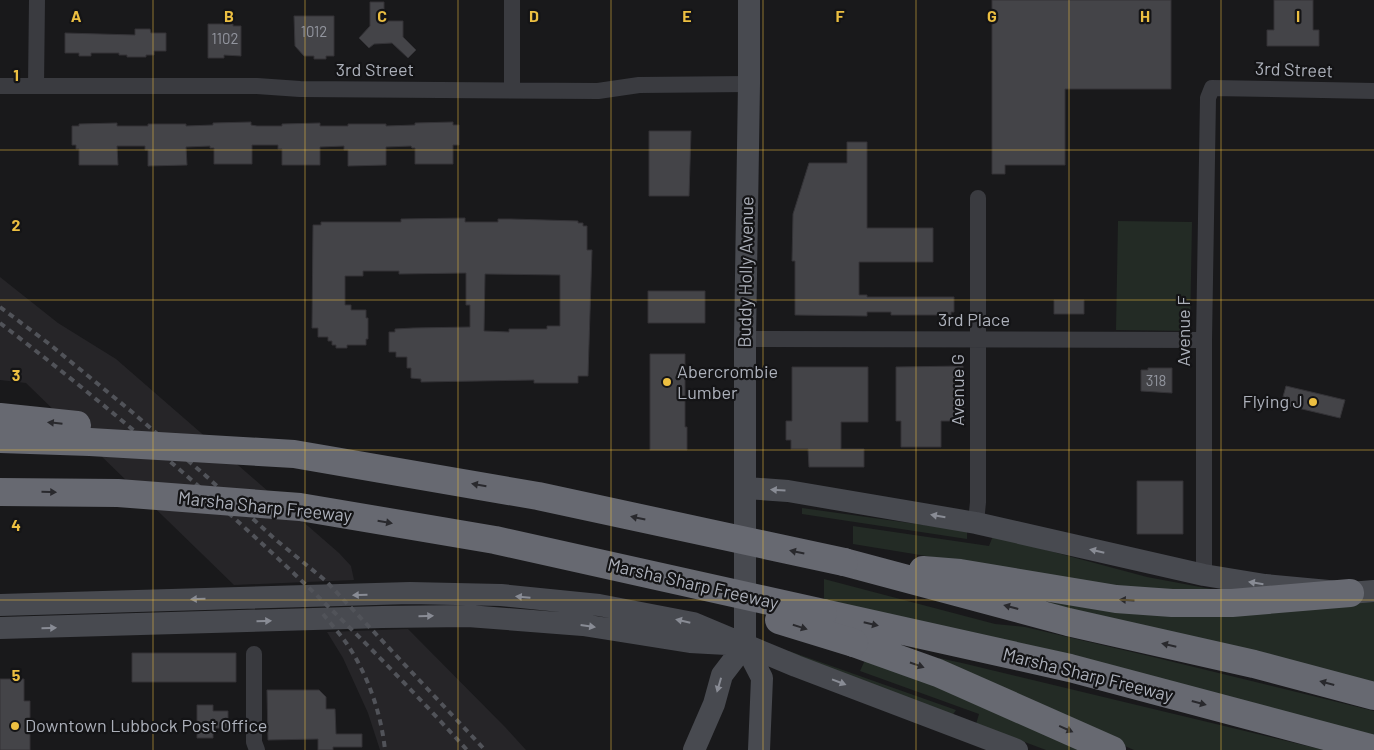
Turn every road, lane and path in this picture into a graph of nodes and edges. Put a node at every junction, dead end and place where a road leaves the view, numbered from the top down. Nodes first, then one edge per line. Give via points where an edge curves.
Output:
1 (37, 0) edge
2 (512, 0) edge
3 (749, 0) edge
4 (749, 84) junction
5 (0, 86) edge
6 (36, 86) junction
7 (1212, 88) joint
8 (512, 90) junction
9 (1374, 91) edge
10 (978, 198) dead end
11 (745, 339) junction
12 (978, 340) junction
13 (1204, 340) junction
14 (0, 417) edge
15 (0, 439) edge
16 (294, 454) junction
17 (746, 488) junction
18 (0, 492) edge
19 (976, 523) junction
20 (552, 553) junction
21 (844, 562) junction
22 (1204, 575) junction
23 (1362, 592) edge
24 (0, 605) edge
25 (0, 628) edge
26 (745, 645) junction
27 (254, 654) dead end
28 (1374, 696) edge
29 (995, 746) edge
30 (1374, 749) edge
31 (257, 750) edge
32 (694, 750) edge
33 (759, 750) edge
34 (1017, 750) edge
35 (1112, 750) edge

1 - 6 street
2 - 8 street
3 - 4 main road, Buddy Holly Avenue
4 - 8 street, 3rd Street via 640,85 598,91
4 - 11 main road, Buddy Holly Avenue
5 - 6 street, 3rd Street
6 - 8 street, 3rd Street
7 - 9 street, 3rd Street
7 - 13 street, Avenue F via 1208,98
10 - 12 street, Avenue G
11 - 12 street, 3rd Place
11 - 17 main road, Buddy Holly Avenue
12 - 13 street, 3rd Place
12 - 19 street, Avenue G
13 - 22 street, Avenue F
16 -> 14 highway, bridge via 240,442
15 - 16 highway, bridge
21 -> 16 highway, bridge via 538,496
19 -> 17 main road via 788,491
17 - 26 main road, Buddy Holly Avenue
18 -> 20 highway, Marsha Sharp Freeway, bridge via 118,493 300,507 495,540
22 -> 19 main road
20 -> 30 highway, Marsha Sharp Freeway, bridge via 1070,668
20 -> 35 highway, bridge via 854,643 938,672
23 -> 21 highway via 1232,603 1172,603 1116,599 960,573
28 -> 21 highway via 1254,664 1068,622
23 -> 22 main road via 1265,585
26 -> 24 main road via 693,623 665,617 599,605 501,595 410,593
25 -> 26 main road via 468,616 583,625 690,642
26 -> 29 main road
26 -> 32 main road via 722,675 714,704
26 - 33 main road, Buddy Holly Avenue via 762,678
27 - 31 street via 254,742
29 - 34 main road

